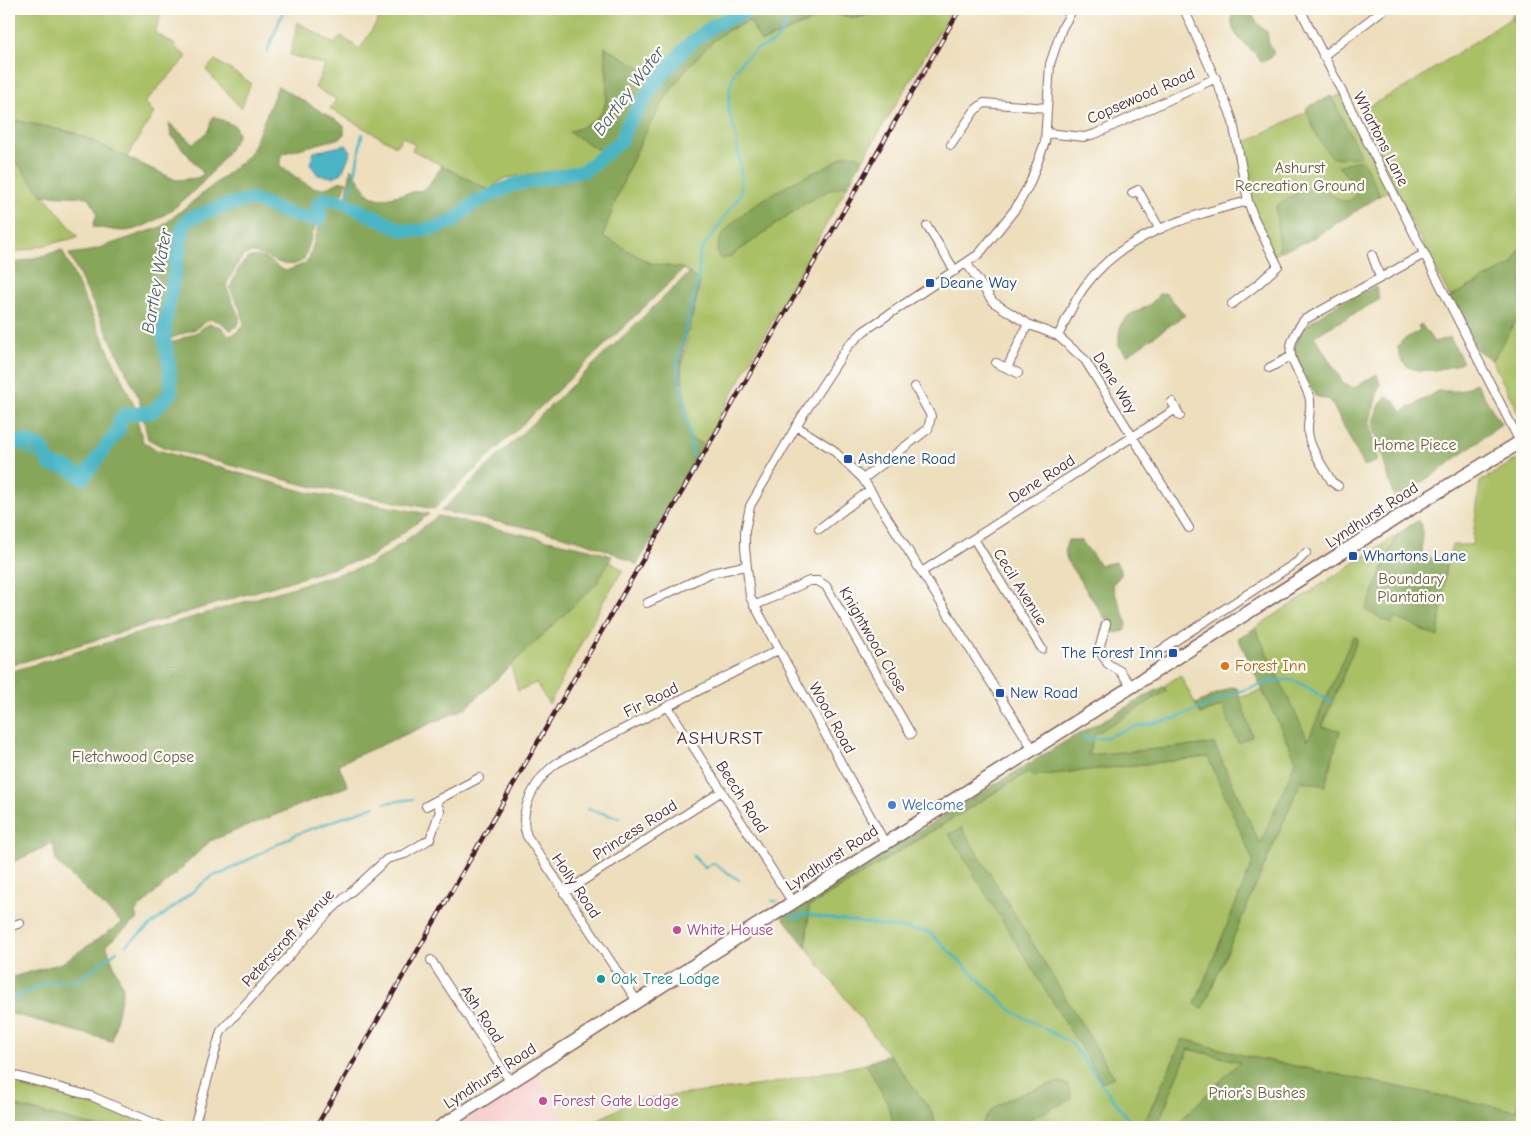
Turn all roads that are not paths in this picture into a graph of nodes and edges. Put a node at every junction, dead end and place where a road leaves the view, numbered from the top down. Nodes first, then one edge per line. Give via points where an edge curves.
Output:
1 (1073, 9) edge
2 (1184, 9) edge
3 (1300, 9) edge
4 (1384, 9) edge
5 (1323, 56) junction
6 (1216, 78) junction
7 (1047, 108) junction
8 (1047, 133) junction
9 (951, 145) dead end
10 (1137, 190) dead end
11 (1248, 201) junction
12 (927, 226) dead end
13 (1158, 228) junction
14 (1424, 254) junction
15 (1372, 255) dead end
16 (967, 264) junction
17 (955, 271) junction
18 (1380, 278) junction
19 (1232, 304) dead end
20 (1028, 324) junction
21 (1058, 336) junction
22 (1290, 358) junction
23 (996, 363) dead end
24 (1007, 368) junction
25 (1269, 368) dead end
26 (1018, 373) dead end
27 (915, 387) dead end
28 (1176, 409) dead end
29 (796, 426) junction
30 (1132, 437) junction
31 (1521, 442) edge
32 (863, 479) junction
33 (1338, 486) dead end
34 (870, 490) junction
35 (1189, 528) dead end
36 (819, 529) dead end
37 (974, 539) junction
38 (1306, 553) dead end
39 (745, 566) junction
40 (923, 571) junction
41 (647, 603) dead end
42 (1233, 604) junction
43 (754, 606) junction
44 (1242, 618) junction
45 (1106, 624) dead end
46 (1042, 649) dead end
47 (778, 650) junction
48 (1154, 654) dead end
49 (1132, 687) junction
50 (668, 707) junction
51 (913, 719) dead end
52 (906, 724) junction
53 (911, 734) dead end
54 (1033, 749) junction
55 (479, 778) dead end
56 (540, 780) joint
57 (722, 791) junction
58 (436, 801) junction
59 (426, 806) dead end
60 (885, 843) junction
61 (564, 892) junction
62 (793, 903) junction
63 (20, 922) dead end
64 (9, 927) edge
65 (432, 960) dead end
66 (637, 1001) junction
67 (9, 1074) edge
68 (510, 1081) junction
69 (163, 1127) edge
70 (194, 1127) edge
71 (440, 1127) edge

1 - 7 street via 1062,28 1052,58
2 - 6 street
3 - 5 street, Whartons Lane
4 - 5 street
5 - 14 street, Whartons Lane
6 - 8 street, Copsewood Road via 1095,134 1084,137
6 - 11 street via 1233,122
7 - 8 street
7 - 9 street via 984,103 975,110
8 - 16 street via 1030,183 1016,208
10 - 13 street
11 - 13 street
11 - 19 street via 1278,266
12 - 17 street
13 - 21 street via 1099,269 1082,291
14 - 18 street
14 - 31 street, Whartons Lane
15 - 18 street
16 - 17 street
16 - 20 street, Dene Way via 993,302
17 - 29 street via 851,342
18 - 22 street via 1304,320 1294,332
20 - 21 street, Dene Way
20 - 24 street
21 - 30 street, Dene Way via 1085,360
22 - 25 street
22 - 33 street via 1310,397 1310,441 1332,482
23 - 24 street
24 - 26 street
27 - 32 street via 931,416 928,430
28 - 30 street, Dene Road
29 - 32 street via 832,449
29 - 39 street via 750,506 745,531
30 - 35 street, Dene Way
30 - 37 street, Dene Road
31 - 44 main road, Lyndhurst Road via 1422,501
32 - 34 street
34 - 36 street
34 - 40 street
37 - 40 street, Dene Road
37 - 46 street, Cecil Avenue
38 - 42 street, Lyndhurst Road
39 - 41 street via 711,573
39 - 43 street
40 - 54 street
42 - 44 street
42 - 48 street, Lyndhurst Road
43 - 47 street, Wood Road
43 - 52 street, Knightwood Close via 809,581 818,581 826,586
44 - 49 main road, Lyndhurst Road
45 - 49 street via 1100,646 1102,655
47 - 50 street, Fir Road
47 - 60 street, Wood Road
49 - 54 main road, Lyndhurst Road
50 - 56 street, Fir Road via 557,763
50 - 57 street, Beech Road
51 - 52 street
52 - 53 street, Knightwood Close
54 - 60 main road, Lyndhurst Road
55 - 58 street
56 - 61 street, Holly Road via 526,807 524,830
57 - 61 street, Princess Road
57 - 62 street, Beech Road
58 - 59 street
58 - 70 street, Peterscroft Avenue via 440,811 430,838 405,854 387,858 336,905 221,1031
60 - 62 main road, Lyndhurst Road
61 - 66 street, Holly Road
62 - 66 main road, Lyndhurst Road
63 - 64 street
65 - 68 street, Ash Road
66 - 68 main road, Lyndhurst Road
67 - 69 street via 91,1096
68 - 71 main road, Lyndhurst Road

